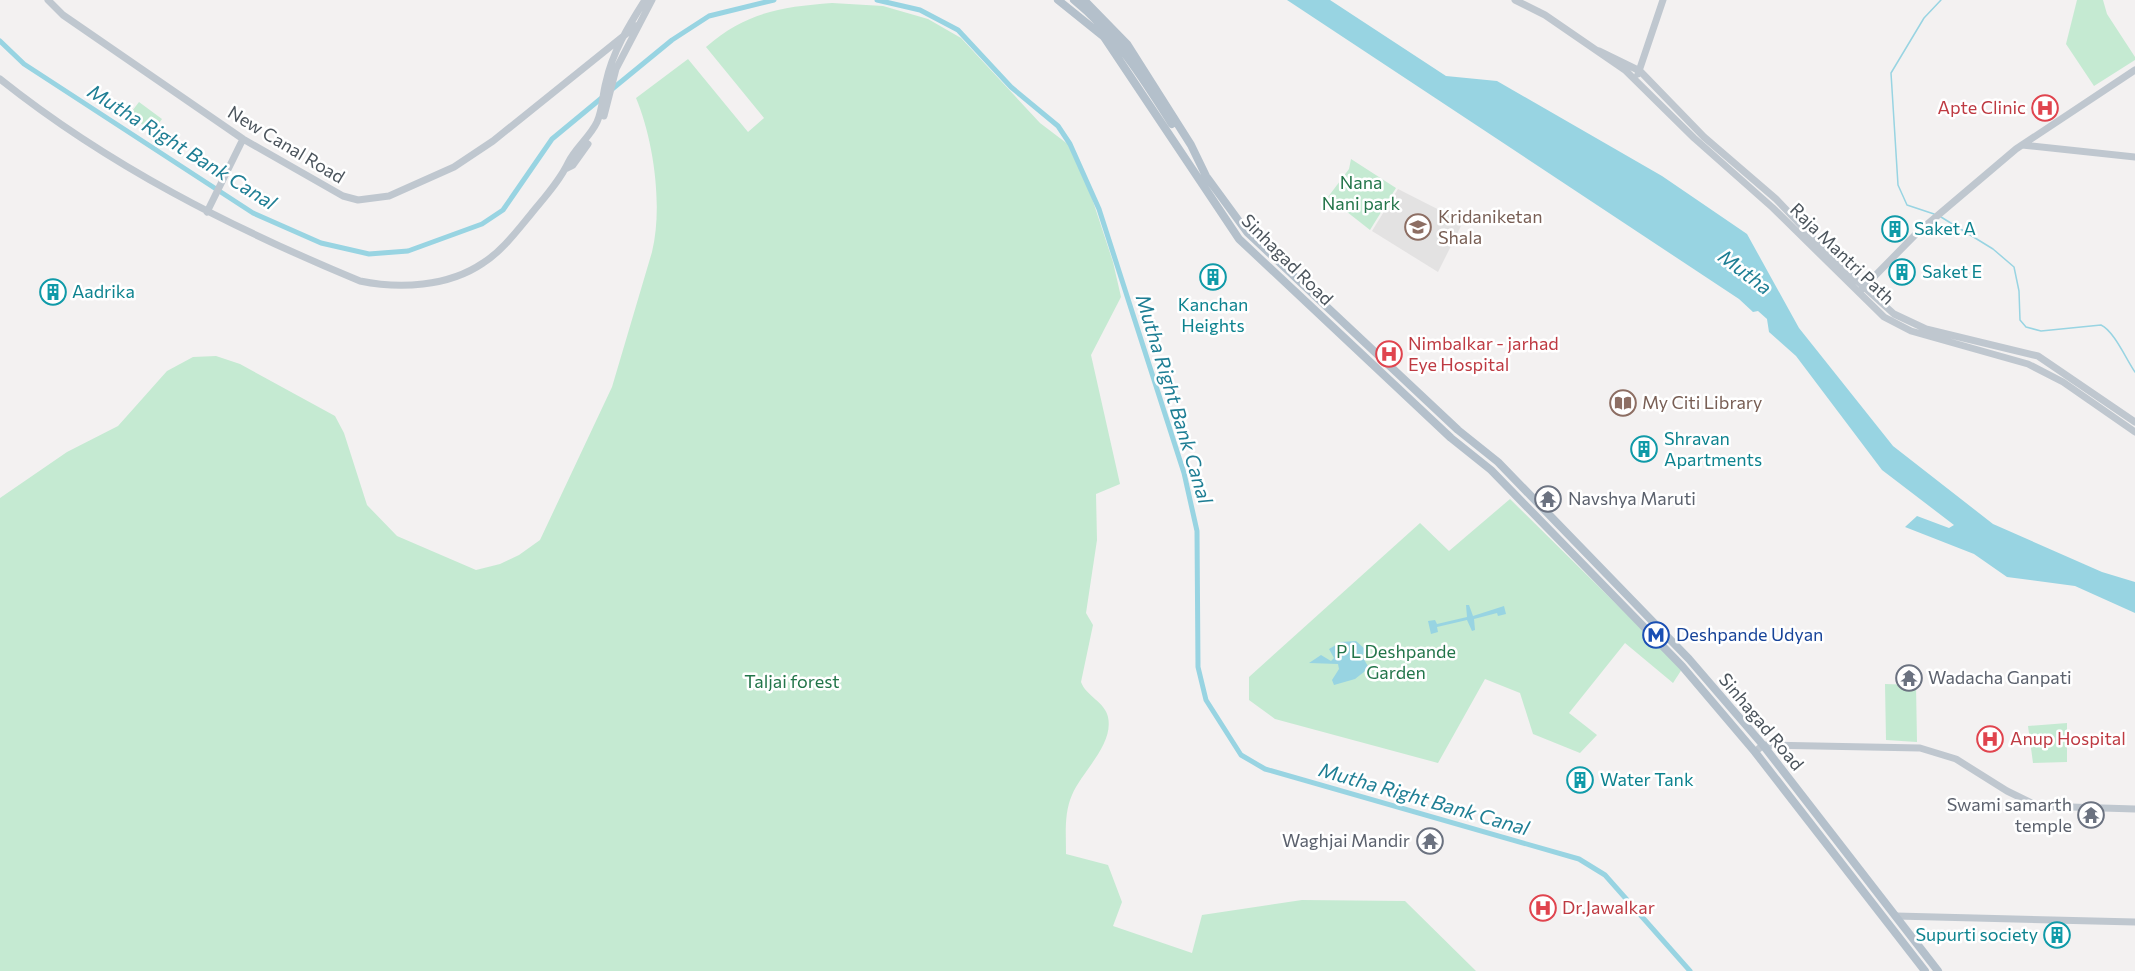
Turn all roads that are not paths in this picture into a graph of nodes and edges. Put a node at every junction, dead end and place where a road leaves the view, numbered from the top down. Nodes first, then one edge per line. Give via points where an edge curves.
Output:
1 (48, 0) edge
2 (645, 0) edge
3 (652, 0) edge
4 (1058, 0) edge
5 (1074, 0) edge
6 (1084, 0) edge
7 (1515, 0) edge
8 (1663, 0) edge
9 (636, 26) junction
10 (623, 37) junction
11 (1597, 50) junction
12 (2135, 70) edge
13 (1640, 71) junction
14 (0, 79) edge
15 (1634, 80) junction
16 (608, 82) junction
17 (243, 139) junction
18 (2022, 145) junction
19 (2135, 157) edge
20 (1206, 176) junction
21 (208, 210) junction
22 (1862, 289) junction
23 (1908, 326) junction
24 (2135, 422) edge
25 (2135, 432) edge
26 (1541, 506) junction
27 (1534, 513) junction
28 (1763, 745) junction
29 (1755, 752) junction
30 (2135, 809) edge
31 (1896, 916) junction
32 (2135, 922) edge
33 (1925, 971) edge
34 (1938, 971) edge

1 - 17 street, New Canal Road via 63,15
2 - 10 street
3 - 9 street
4 - 27 main road, Sinhagad Road via 1104,37 1239,239
5 - 20 main road via 1109,33
6 - 20 main road, Sinhagad Road via 1127,44 1191,145
7 - 11 street, Raja Mantri Path
8 - 13 street
9 - 10 street, New Canal Road
9 - 16 street
10 - 16 street
10 - 17 street, New Canal Road via 479,152 389,196 358,200 343,196
11 - 13 street, Raja Mantri Path
11 - 15 street, Raja Mantri Path
12 - 18 street
13 - 15 street
13 - 22 street, Raja Mantri Path via 1704,137 1776,199
14 - 21 street via 120,164
15 - 22 street, Raja Mantri Path
16 - 21 street via 606,104 593,130 510,239 483,264 447,279 396,287 360,281
17 - 21 street
18 - 19 street
18 - 22 street via 1923,227
20 - 26 main road, Sinhagad Road via 1254,240 1458,430 1498,462
22 - 23 street, Raja Mantri Path
23 - 24 street, Raja Mantri Path via 2038,356
23 - 25 street, Raja Mantri Path via 2028,364 2063,382
26 - 27 main road
26 - 28 main road, Sinhagad Road via 1689,659
27 - 29 main road, Sinhagad Road via 1682,666
28 - 29 street
28 - 30 street via 1920,748 1956,759 2038,806
28 - 31 main road, Sinhagad Road
29 - 33 main road, Sinhagad Road
31 - 32 street
31 - 34 main road, Sinhagad Road

